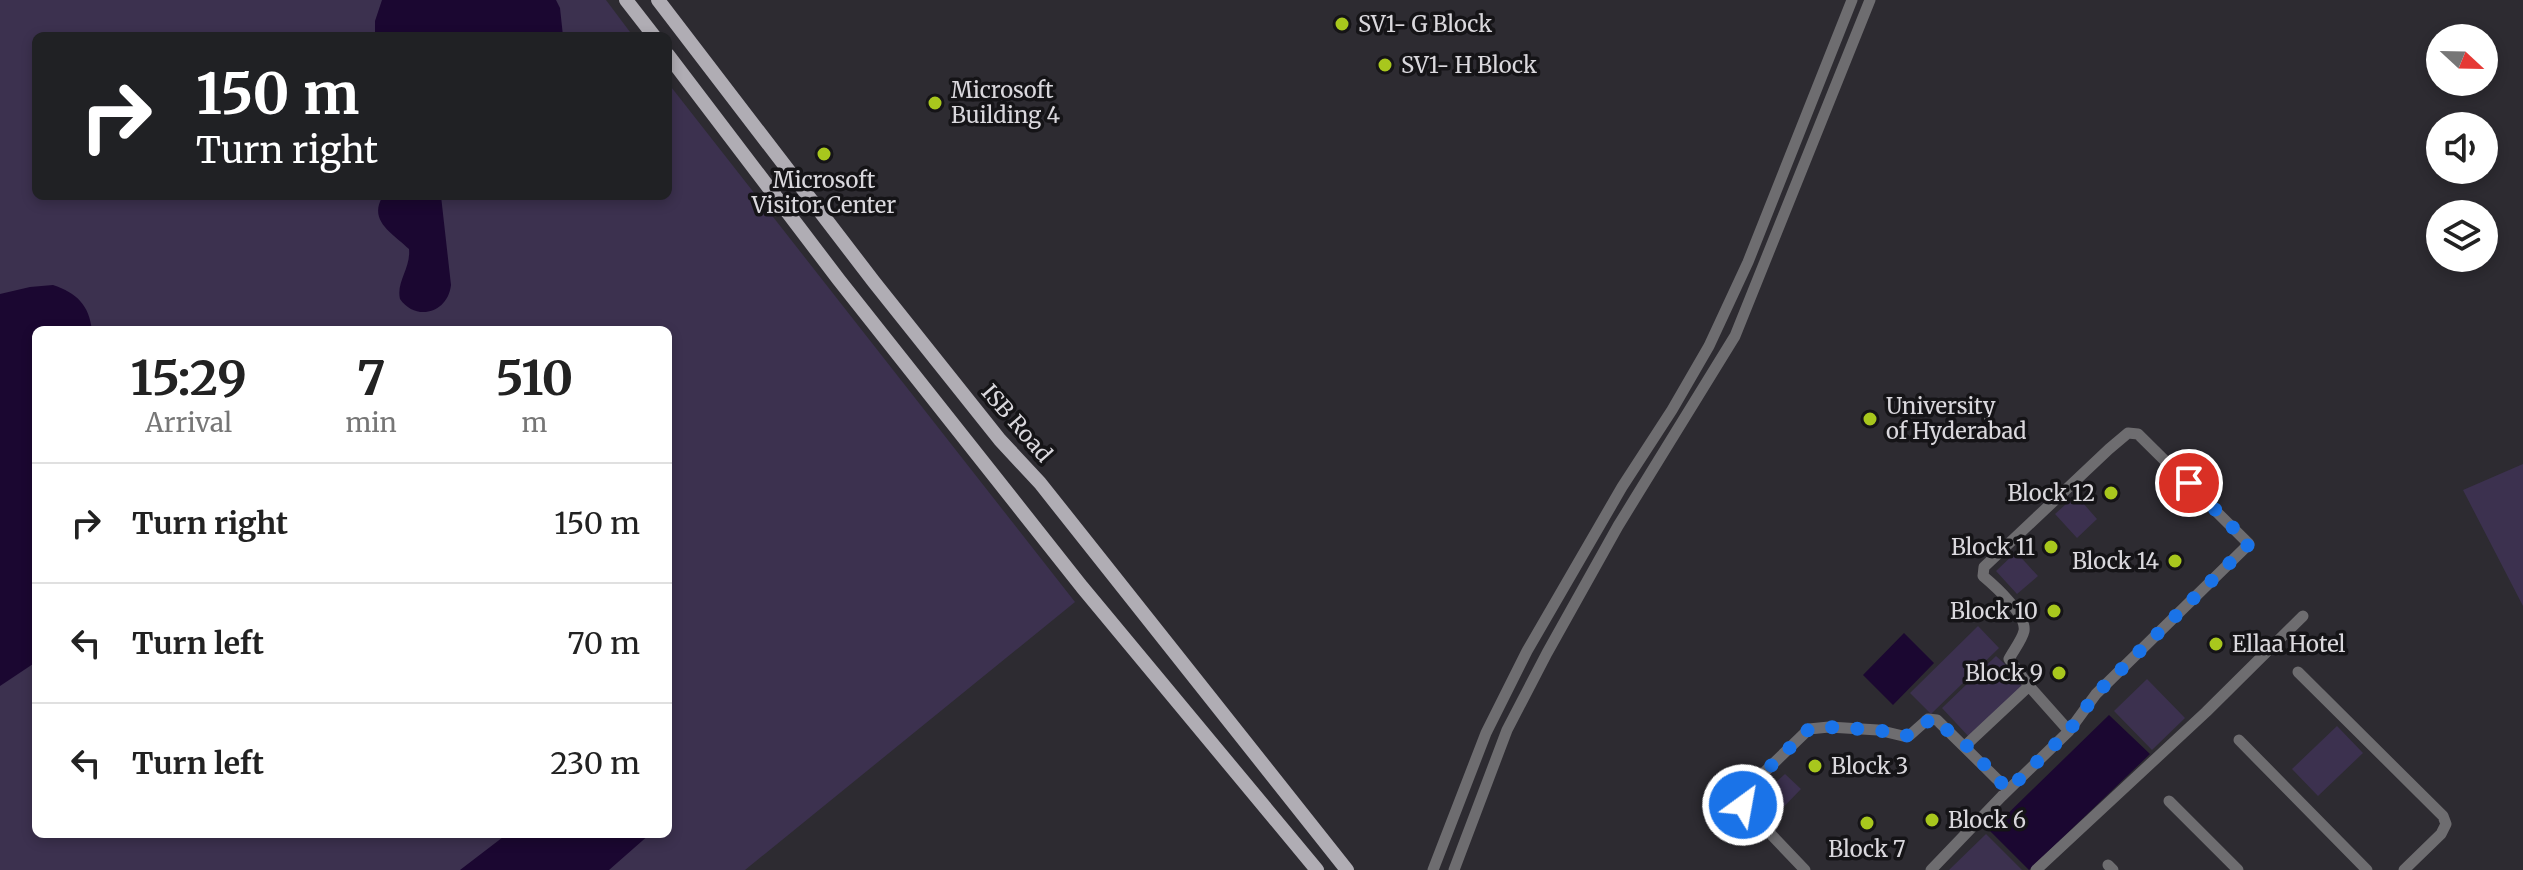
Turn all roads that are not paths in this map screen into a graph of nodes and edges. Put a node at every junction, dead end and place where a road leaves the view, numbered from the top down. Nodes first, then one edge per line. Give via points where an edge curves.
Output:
1 (626, 0) edge
2 (658, 0) edge
3 (1852, 0) edge
4 (1870, 0) edge
5 (651, 32) edge
6 (672, 60) edge
7 (2303, 616) dead end
8 (2298, 672) dead end
9 (2029, 686) junction
10 (2069, 731) junction
11 (2239, 740) dead end
12 (1966, 745) junction
13 (2008, 790) junction
14 (2169, 801) dead end
15 (1317, 870) edge
16 (1347, 870) edge
17 (1433, 870) edge
18 (1454, 870) edge
19 (1805, 870) edge
20 (1931, 870) edge
21 (2036, 870) edge
22 (2238, 870) edge
23 (2367, 870) edge
24 (2404, 870) edge

1 - 5 main road
2 - 16 main road, ISB Road via 874,282
3 - 17 street via 1709,346 1527,651 1486,733
4 - 18 street via 1735,336 1547,653 1507,730
6 - 15 main road via 1082,587
7 - 21 street
8 - 24 street via 2443,816 2441,834
9 - 10 street
9 - 10 street via 2009,659 2024,631 2023,620 1983,576 1984,567 2109,449 2128,433 2138,434 2249,544 2096,694
9 - 12 street
10 - 13 street
11 - 23 street
12 - 13 street
12 - 19 street via 1932,718 1903,736 1878,730 1809,729 1743,797 1749,813
13 - 20 street
14 - 22 street

